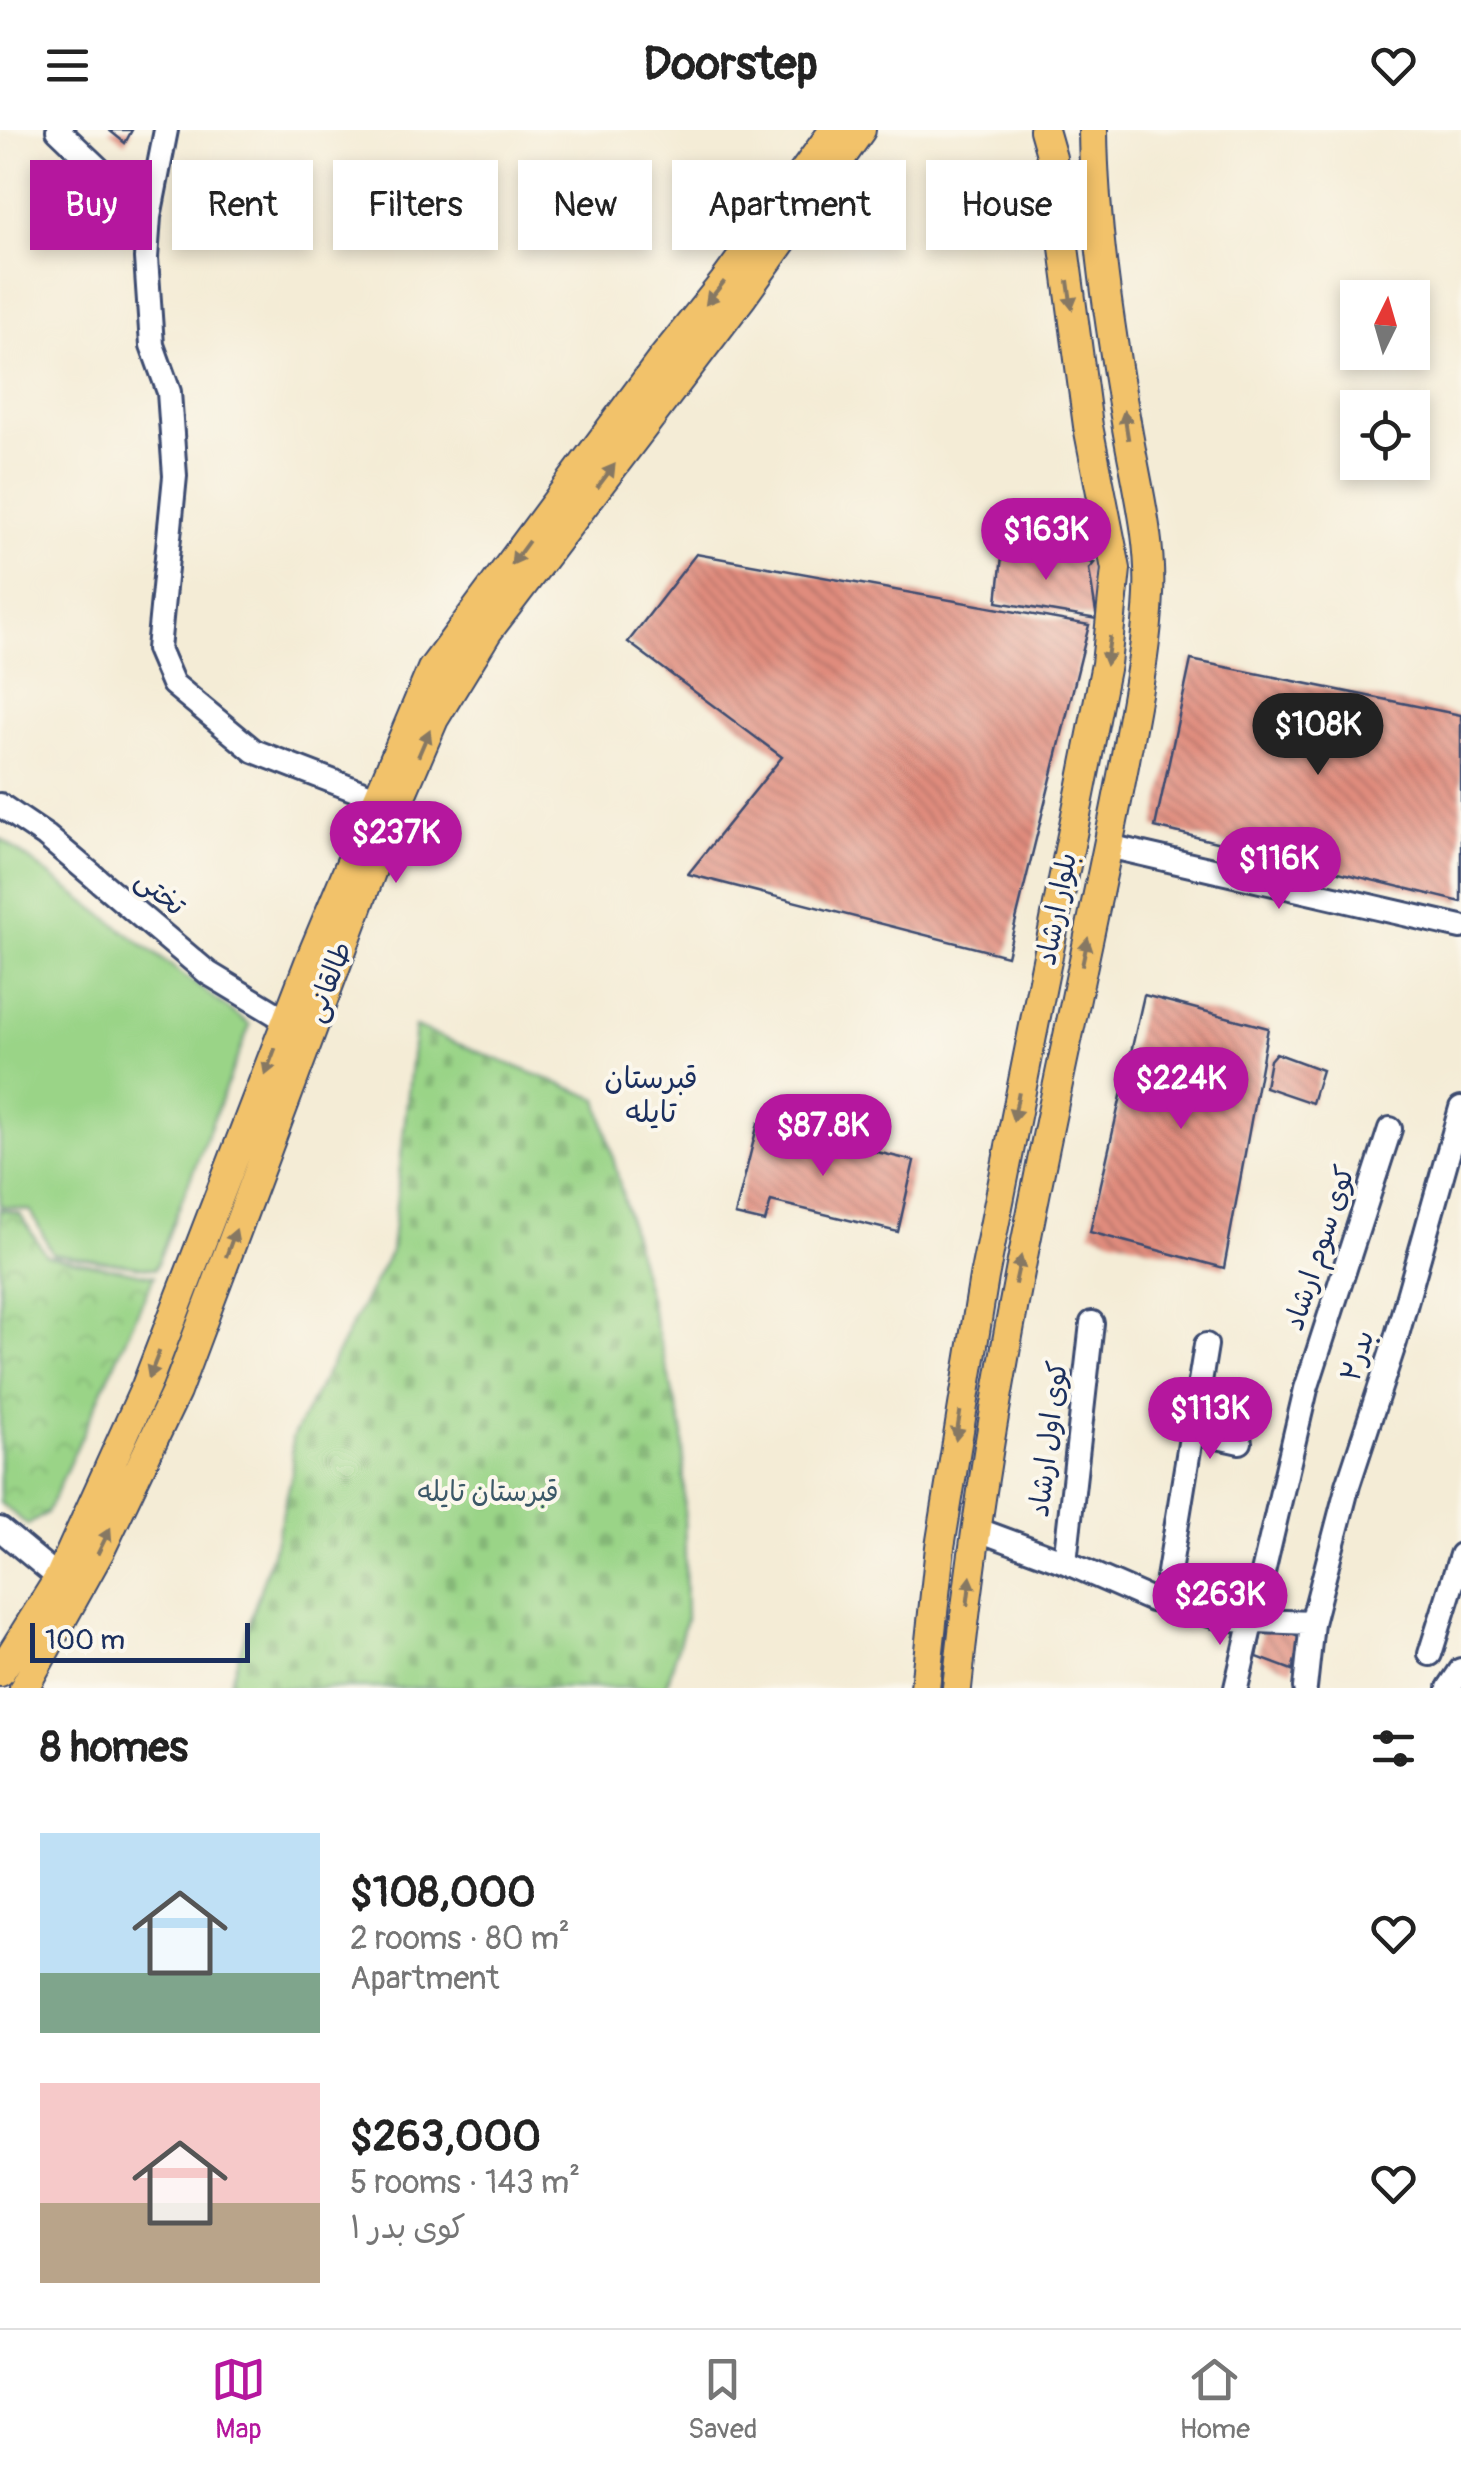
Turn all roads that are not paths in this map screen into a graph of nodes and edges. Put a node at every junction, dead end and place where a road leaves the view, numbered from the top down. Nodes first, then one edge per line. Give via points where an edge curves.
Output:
1 (58, 130) edge
2 (166, 130) edge
3 (834, 130) edge
4 (861, 130) edge
5 (1044, 130) edge
6 (1093, 130) edge
7 (89, 160) edge
8 (816, 160) edge
9 (836, 160) edge
10 (1050, 160) edge
11 (1094, 178) junction
12 (1087, 179) edge
13 (152, 202) edge
14 (147, 250) edge
15 (761, 250) edge
16 (762, 250) edge
17 (1065, 250) edge
18 (376, 798) junction
19 (0, 805) edge
20 (1108, 846) junction
21 (1461, 927) edge
22 (299, 1024) junction
23 (1030, 1040) junction
24 (1065, 1048) junction
25 (1461, 1108) edge
26 (1390, 1129) dead end
27 (1092, 1323) dead end
28 (1206, 1345) dead end
29 (1190, 1430) junction
30 (1240, 1442) dead end
31 (976, 1529) junction
32 (0, 1530) edge
33 (1461, 1555) edge
34 (1065, 1562) junction
35 (69, 1584) junction
36 (1164, 1603) junction
37 (1254, 1621) junction
38 (1312, 1623) junction
39 (1430, 1654) dead end
40 (1461, 1670) edge
41 (0, 1672) edge
42 (1461, 1681) edge
43 (20, 1688) edge
44 (925, 1688) edge
45 (956, 1688) edge
46 (1236, 1688) edge
47 (1305, 1688) edge
48 (1450, 1688) edge

1 - 7 street
2 - 13 street
3 - 8 main road, طالقانی
4 - 9 main road, طالقانی
5 - 10 main road, بلوار ارشاد
6 - 11 main road, بلوار ارشاد
11 - 12 main road
20 -> 11 main road, بلوار ارشاد via 1150,592
14 - 18 street via 152,345 172,409 176,476 158,649 172,684 254,751
15 -> 18 main road, طالقانی via 432,669
22 -> 16 main road, طالقانی via 458,679
17 -> 23 main road, بلوار ارشاد via 1116,570 1106,664
18 - 22 main road, طالقانی
19 - 22 street, تختی via 208,974
20 - 21 street
24 -> 20 main road, بلوار ارشاد
22 - 35 main road, طالقانی
23 - 24 main road
23 -> 44 main road, بلوار ارشاد via 959,1420
31 -> 24 main road, بلوار ارشاد via 1015,1284
25 - 38 street, بدر۲
26 - 37 street, کوی سوم ارشاد via 1306,1389
27 - 34 street, کوی اول ارشاد
28 - 29 street
29 - 30 street
29 - 36 street
31 - 34 street
45 -> 31 main road, بلوار ارشاد
32 - 35 street
33 - 39 street
34 - 36 street
35 - 41 main road, طالقانی
35 - 43 main road, طالقانی
36 - 37 street
37 - 38 street
37 - 46 street, کوی سوم ارشاد
38 - 47 street, بدر۲
40 - 48 street
41 - 43 main road
42 - 48 street

